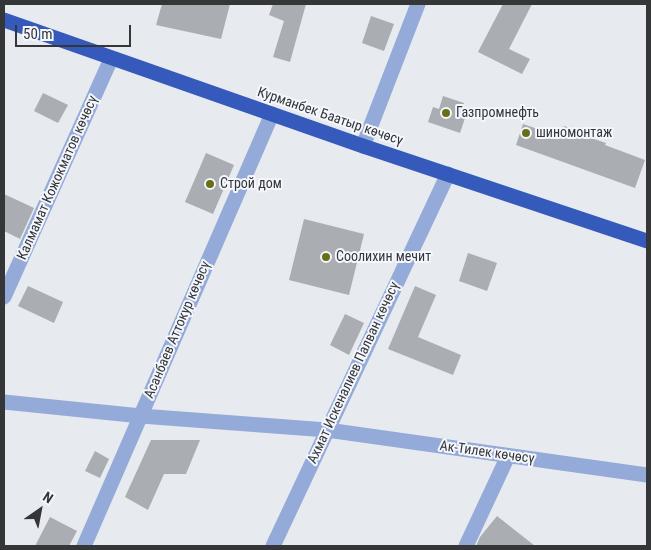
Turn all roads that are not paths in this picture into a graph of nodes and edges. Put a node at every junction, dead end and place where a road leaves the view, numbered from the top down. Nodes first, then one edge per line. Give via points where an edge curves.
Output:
1 (418, 4) edge
2 (4, 20) edge
3 (111, 59) junction
4 (272, 114) junction
5 (363, 146) junction
6 (448, 174) junction
7 (647, 241) edge
8 (4, 297) edge
9 (4, 402) edge
10 (141, 416) junction
11 (327, 430) junction
12 (508, 456) junction
13 (647, 476) edge
14 (84, 546) edge
15 (273, 546) edge
16 (466, 546) edge

1 - 5 street
2 - 3 highway, Курманбек Баатыр көчөсү
3 - 4 highway, Курманбек Баатыр көчөсү
3 - 8 street, Калмамат Кожокматов көчөсү
4 - 5 highway, Курманбек Баатыр көчөсү
4 - 10 street, Асанбаев Аттокур көчөсү
5 - 6 highway, Курманбек Баатыр көчөсү
6 - 7 highway, Курманбек Баатыр көчөсү
6 - 11 street, Ахмат Искеналиев Палван көчөсү
9 - 10 street, Ак-Тилек көчөсү
10 - 11 street, Ак-Тилек көчөсү
10 - 14 street, Асанбаев Аттокур көчөсү
11 - 12 street, Ак-Тилек көчөсү
11 - 15 street, Ахмат Искеналиев Палван көчөсү
12 - 13 street, Ак-Тилек көчөсү
12 - 16 street

